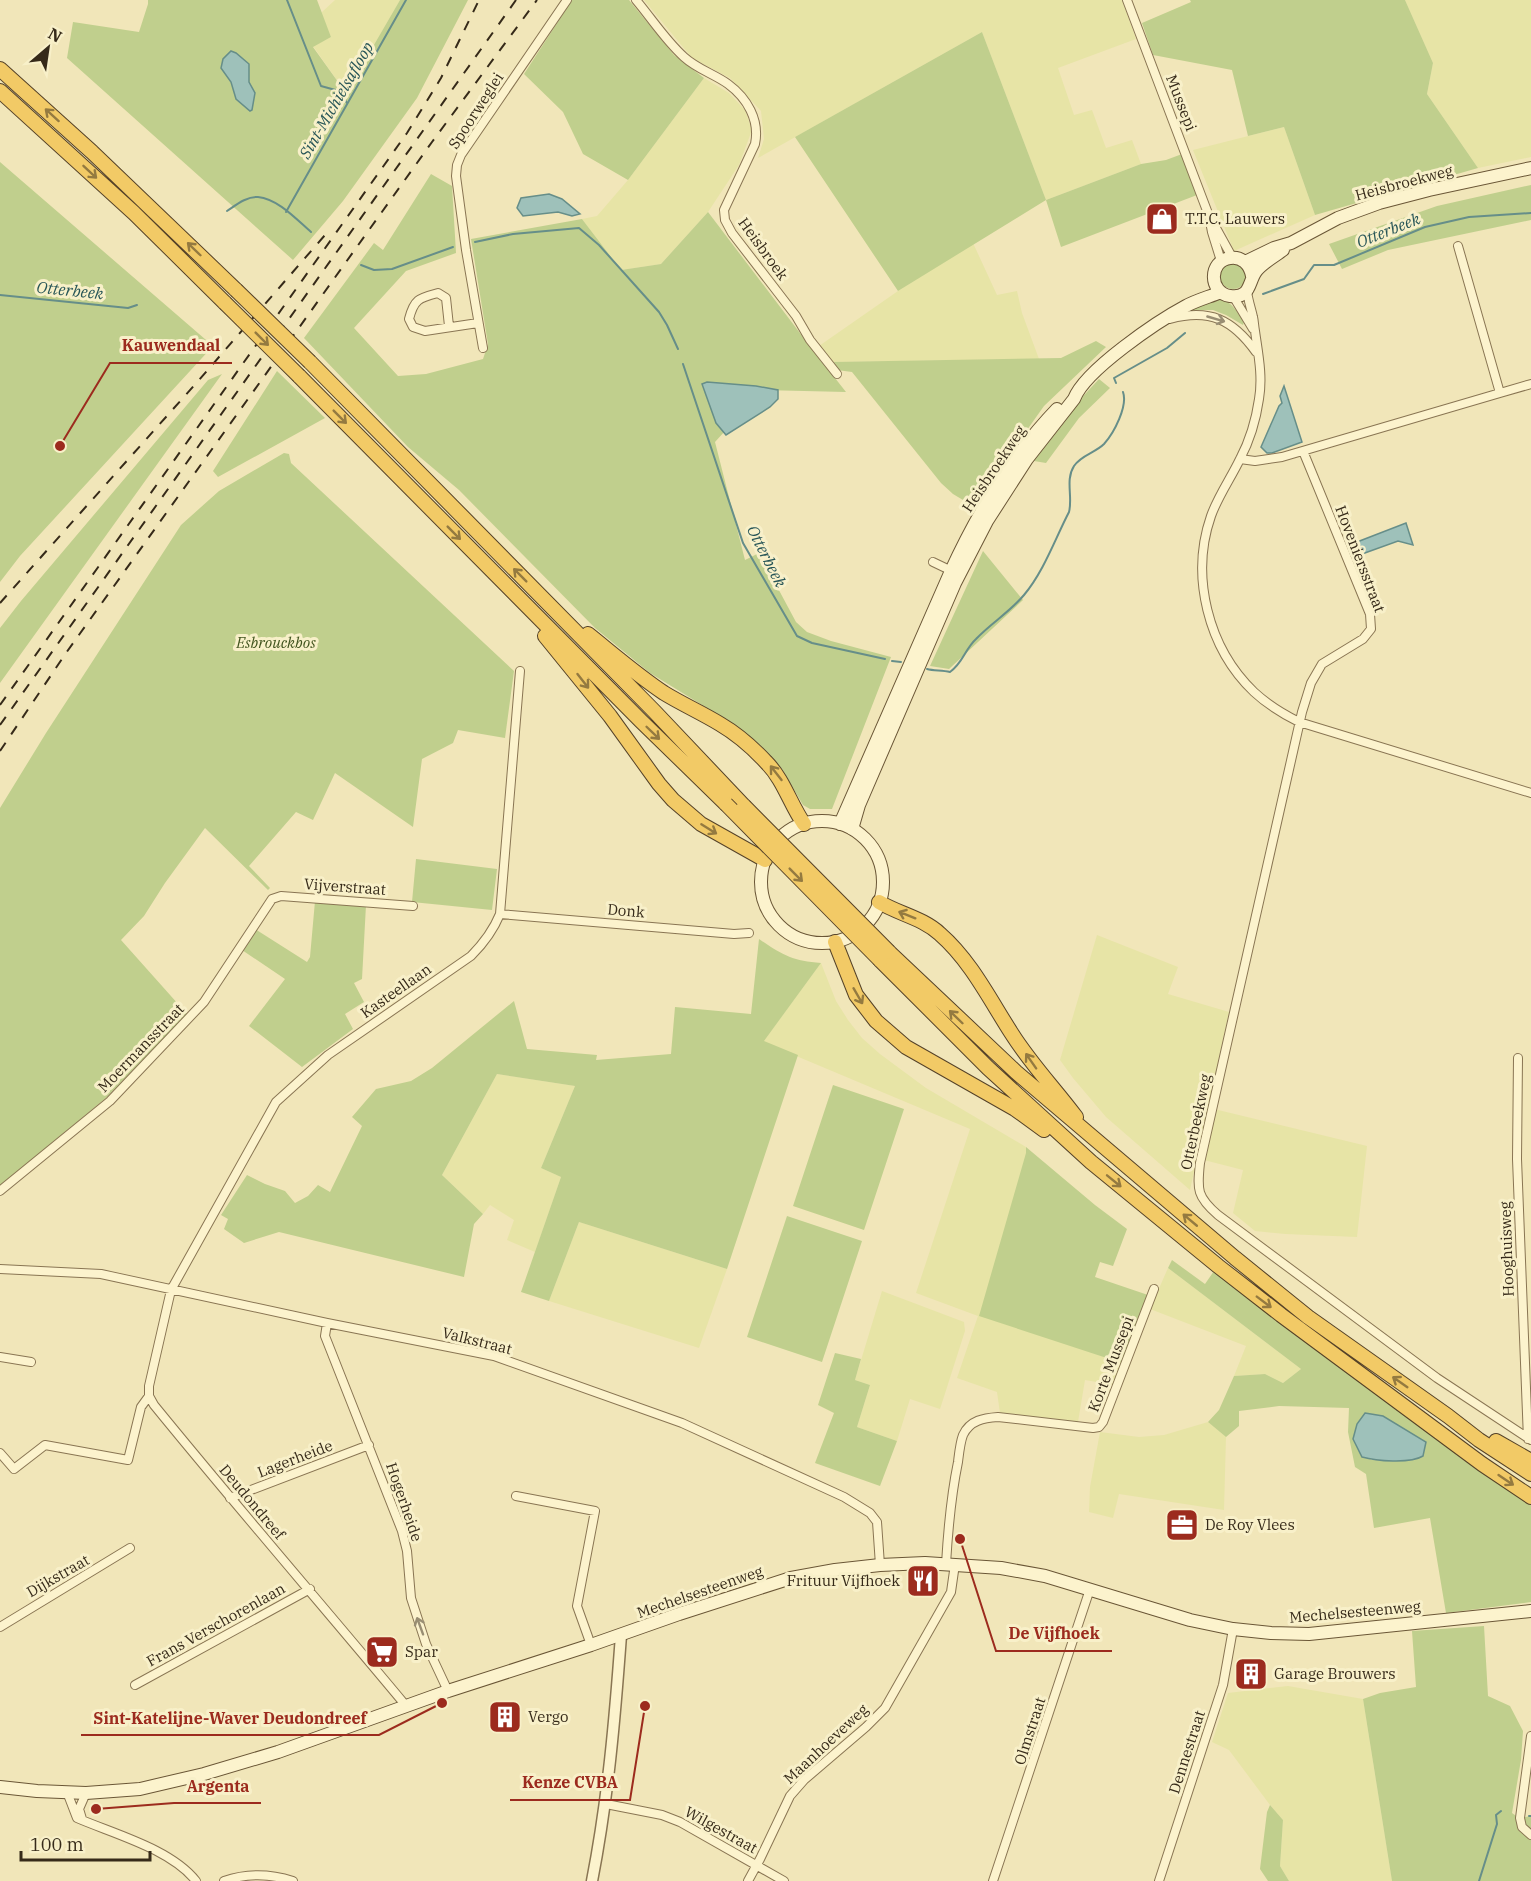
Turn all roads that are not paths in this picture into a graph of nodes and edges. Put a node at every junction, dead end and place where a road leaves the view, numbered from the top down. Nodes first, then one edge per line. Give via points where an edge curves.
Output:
1 (567, 0) edge
2 (636, 0) edge
3 (1127, 0) edge
4 (0, 69) edge
5 (0, 91) edge
6 (1531, 168) edge
7 (1291, 243) junction
8 (1458, 246) dead end
9 (1226, 259) junction
10 (1245, 262) junction
11 (1252, 276) junction
12 (1217, 287) junction
13 (1247, 291) junction
14 (1233, 296) junction
15 (478, 322) junction
16 (1159, 322) junction
17 (449, 326) junction
18 (1255, 332) junction
19 (483, 348) dead end
20 (1258, 355) junction
21 (837, 374) dead end
22 (1531, 384) edge
23 (1500, 393) junction
24 (1303, 451) junction
25 (1240, 459) junction
26 (933, 562) dead end
27 (955, 573) junction
28 (537, 617) junction
29 (561, 617) junction
30 (520, 671) dead end
31 (1299, 723) junction
32 (1531, 793) edge
33 (804, 824) junction
34 (846, 827) junction
35 (765, 860) junction
36 (274, 898) joint
37 (879, 902) junction
38 (413, 906) dead end
39 (500, 914) junction
40 (749, 933) dead end
41 (836, 942) junction
42 (884, 956) junction
43 (1518, 1058) dead end
44 (1094, 1140) junction
45 (1070, 1143) junction
46 (0, 1191) edge
47 (0, 1269) edge
48 (1154, 1288) dead end
49 (171, 1290) junction
50 (327, 1323) junction
51 (0, 1357) edge
52 (31, 1362) dead end
53 (149, 1396) junction
54 (1406, 1406) junction
55 (1448, 1416) junction
56 (1530, 1439) edge
57 (369, 1445) junction
58 (0, 1454) edge
59 (1531, 1461) edge
60 (1531, 1474) edge
61 (1531, 1481) edge
62 (516, 1496) dead end
63 (1531, 1497) edge
64 (230, 1498) junction
65 (130, 1548) dead end
66 (880, 1564) junction
67 (951, 1564) junction
68 (310, 1589) junction
69 (1090, 1589) junction
70 (1531, 1611) edge
71 (0, 1627) edge
72 (1233, 1629) junction
73 (621, 1635) junction
74 (591, 1645) junction
75 (135, 1685) dead end
76 (448, 1691) junction
77 (407, 1707) junction
78 (1531, 1736) edge
79 (0, 1787) edge
80 (67, 1792) junction
81 (86, 1793) junction
82 (606, 1804) junction
83 (84, 1821) junction
84 (1531, 1835) edge
85 (756, 1865) junction
86 (196, 1881) edge
87 (224, 1881) edge
88 (293, 1881) edge
89 (592, 1881) edge
90 (747, 1881) edge
91 (784, 1881) edge
92 (993, 1881) edge
93 (1159, 1881) edge

1 - 15 street, Spoorweglei via 457,165
2 - 21 street, Heisbroek via 685,58 728,84 749,106 758,132 724,210 725,220
3 - 9 street, Mussepi via 1212,232
29 -> 4 highway, bridge via 310,362 93,152
5 -> 28 highway, bridge via 134,213
6 - 7 main road, Heisbroekweg via 1379,203 1338,218
7 - 10 main road, Heisbroekweg
7 - 11 main road, Heisbroekweg
8 - 23 street
9 - 10 main road
9 - 12 main road via 1215,268
10 - 11 main road
11 - 13 main road, Heisbroekweg
12 - 14 main road
12 - 16 main road, Heisbroekweg
13 - 14 main road
13 - 18 street
14 - 18 street
15 - 17 street
15 - 19 street, Spoorweglei
16 -> 20 street via 1199,315 1220,319 1239,331
16 - 27 main road, Heisbroekweg via 1106,362 1076,394 1002,495
17 - 17 street via 446,298 438,293 420,298 412,308 409,319 413,327 425,331
18 - 20 street
20 - 25 street via 1260,397 1252,433
22 - 23 street
23 - 24 street
24 - 25 street via 1268,460
24 - 31 street, Hoveniersstraat via 1370,614 1371,629 1363,639 1322,664 1311,683
25 - 31 street via 1210,518 1202,562 1204,599 1226,658 1239,675 1269,705
26 - 27 street
27 - 34 main road, Heisbroekweg via 880,746 859,805
28 -> 35 highway via 545,636 673,800 701,824
28 -> 42 highway, bridge
33 -> 29 highway via 783,783 744,741 665,693
29 - 42 highway, bridge
30 - 39 street, Kasteellaan
31 - 32 street
31 - 56 street, Otterbeekweg via 1200,1163 1199,1194 1205,1204 1437,1378
33 - 34 main road via 828,822
33 - 35 main road via 786,832
34 - 37 main road via 869,844 880,865 883,883
35 - 41 main road via 762,896 777,924 805,941
36 - 38 street, Vijverstraat
36 - 46 street, Moermansstraat via 204,1002 110,1101
37 - 41 main road via 863,927
44 -> 37 highway via 1037,1069 952,946 928,925
39 - 40 street, Donk
39 - 49 street, Kasteellaan via 495,927 471,956 328,1055 276,1102
41 -> 45 highway via 856,995 876,1021 906,1047
44 -> 42 highway
42 - 45 highway via 988,1068
43 - 56 street, Hooghuisweg via 1517,1159
55 -> 44 highway via 1308,1317
45 -> 54 highway via 1218,1266
47 - 49 street, Valkstraat via 101,1274
48 - 67 street, Korte Mussepi via 1099,1427 998,1417 975,1422 963,1435 955,1476
49 - 50 street, Valkstraat
49 - 53 street
50 - 57 street, Hogerheide via 326,1336
50 - 66 street, Valkstraat via 494,1356 682,1423 844,1497 870,1513 878,1522
51 - 52 street
53 - 58 street via 141,1407 128,1460 45,1445 14,1469
53 - 64 street, Deudondreef
54 - 61 highway
54 -> 63 highway
55 - 59 highway
55 - 60 highway
57 - 64 street, Lagerheide
76 -> 57 street, Hogerheide via 426,1644 411,1598 402,1531
62 - 74 street via 595,1511 577,1606
64 - 68 street, Deudondreef
65 - 71 street, Dijkstraat
66 - 67 main road, Mechelsesteenweg
66 - 73 main road, Mechelsesteenweg via 791,1578
67 - 69 main road, Mechelsesteenweg via 1001,1568
67 - 85 street, Maanhoeveweg via 951,1592 885,1708 790,1796
68 - 75 street, Frans Verschorenlaan
68 - 77 street, Deudondreef
69 - 72 main road, Mechelsesteenweg
69 - 92 street, Olmstraat
70 - 72 main road, Mechelsesteenweg via 1309,1634
72 - 93 street, Dennestraat via 1223,1685
73 - 74 main road, Mechelsesteenweg
73 - 82 street
74 - 76 main road, Mechelsesteenweg
76 - 77 main road, Mechelsesteenweg
77 - 81 main road, Mechelsesteenweg via 204,1774 140,1789
78 - 84 street via 1520,1818 1522,1827
79 - 80 main road, Mechelsesteenweg
80 - 81 main road, Mechelsesteenweg
80 - 83 street via 77,1818
81 - 83 street via 79,1809
82 - 85 street, Wilgestraat via 680,1822
82 - 89 street
83 - 86 street via 163,1854 189,1871
85 - 90 street, Maanhoeveweg
85 - 91 street, Wilgestraat
87 - 88 street via 259,1875

